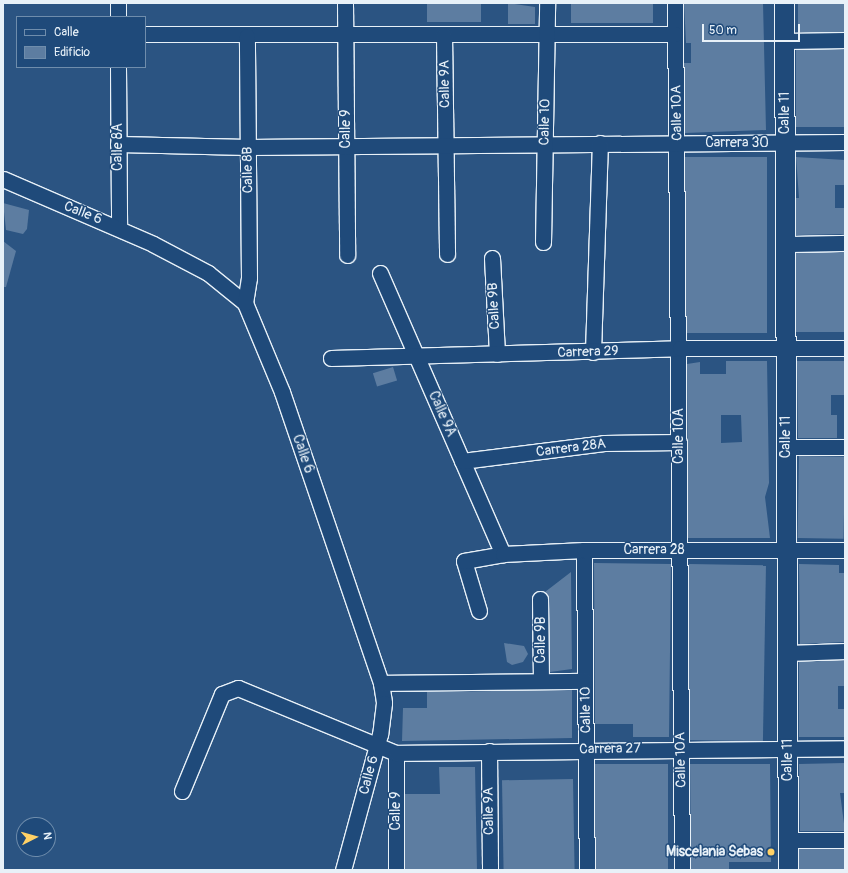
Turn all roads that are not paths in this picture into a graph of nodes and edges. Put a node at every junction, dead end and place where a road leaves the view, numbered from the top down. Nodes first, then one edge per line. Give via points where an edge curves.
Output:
1 (118, 3) edge
2 (345, 3) edge
3 (547, 3) edge
4 (675, 3) edge
5 (784, 3) edge
6 (118, 16) edge
7 (146, 34) edge
8 (345, 34) junction
9 (547, 34) junction
10 (675, 34) junction
11 (444, 35) junction
12 (247, 36) junction
13 (845, 40) edge
14 (784, 41) junction
15 (118, 68) edge
16 (845, 142) edge
17 (600, 143) junction
18 (678, 143) junction
19 (785, 143) junction
20 (118, 144) junction
21 (545, 144) junction
22 (445, 145) junction
23 (248, 147) junction
24 (346, 147) junction
25 (3, 179) edge
26 (119, 227) junction
27 (543, 242) dead end
28 (845, 243) edge
29 (786, 244) junction
30 (347, 254) dead end
31 (447, 254) dead end
32 (492, 258) dead end
33 (380, 273) dead end
34 (245, 303) junction
35 (680, 348) junction
36 (786, 348) junction
37 (845, 348) edge
38 (594, 352) junction
39 (497, 354) junction
40 (416, 356) junction
41 (331, 358) dead end
42 (679, 442) junction
43 (786, 447) junction
44 (845, 447) edge
45 (462, 461) junction
46 (679, 549) junction
47 (584, 550) junction
48 (845, 550) edge
49 (787, 552) junction
50 (503, 554) junction
51 (540, 599) dead end
52 (479, 611) dead end
53 (845, 651) edge
54 (787, 652) junction
55 (541, 681) junction
56 (585, 681) junction
57 (381, 683) junction
58 (377, 746) junction
59 (680, 748) junction
60 (788, 748) junction
61 (845, 748) edge
62 (586, 750) junction
63 (489, 751) junction
64 (396, 753) junction
65 (182, 791) dead end
66 (788, 840) junction
67 (845, 840) edge
68 (342, 870) edge
69 (396, 870) edge
70 (490, 870) edge
71 (588, 870) edge
72 (682, 870) edge
73 (788, 870) edge

1 - 6 street
2 - 8 street, Calle 9
3 - 9 street, Calle 10
4 - 10 street, Calle 10A
5 - 14 street, Calle 11
7 - 12 street
8 - 11 street
8 - 12 street
8 - 24 street, Calle 9
9 - 10 street
9 - 11 street
9 - 21 street, Calle 10
10 - 18 street, Calle 10A
11 - 22 street, Calle 9A
12 - 23 street, Calle 8B
13 - 14 street
14 - 19 street, Calle 11
15 - 20 street, Calle 8A
16 - 19 street, Carrera 30
17 - 18 street, Carrera 30
17 - 21 street, Carrera 30
17 - 38 street
18 - 19 street, Carrera 30
18 - 35 street, Calle 10A
19 - 29 street, Calle 11
20 - 23 street, Carrera 30
20 - 26 street, Calle 8A
21 - 22 street, Carrera 30
21 - 27 street, Calle 10
22 - 24 street, Carrera 30
22 - 31 street, Calle 9A
23 - 24 street, Carrera 30
23 - 34 street, Calle 8B via 249,278
24 - 30 street, Calle 9
25 - 26 street, Calle 6
26 - 34 street, Calle 6 via 208,274
28 - 29 street
29 - 36 street, Calle 11
32 - 39 street, Calle 9B
33 - 40 street, Calle 9A
34 - 57 street, Calle 6 via 282,392
35 - 36 street, Carrera 29
35 - 38 street, Carrera 29
35 - 42 street, Calle 10A
36 - 37 street, Carrera 29
36 - 43 street, Calle 11
38 - 39 street, Carrera 29
39 - 40 street, Carrera 29
40 - 41 street, Carrera 29
40 - 45 street, Calle 9A
42 - 45 street, Carrera 28A via 604,443
42 - 46 street, Calle 10A
43 - 44 street
43 - 49 street, Calle 11
45 - 50 street, Calle 9A
46 - 47 street, Carrera 28
46 - 49 street, Carrera 28
46 - 59 street, Calle 10A
47 - 50 street, Carrera 28
47 - 56 street, Calle 10
48 - 49 street, Carrera 28
49 - 54 street, Calle 11
50 - 52 street, Carrera 28 via 464,561
51 - 55 street, Calle 9B
53 - 54 street
54 - 60 street, Calle 11
55 - 56 street
55 - 57 street
56 - 62 street, Calle 10
57 - 58 street, Calle 6 via 383,720
58 - 64 street, Carrera 27
58 - 65 street, Carrera 27 via 238,688 229,689 222,694
58 - 68 street, Calle 6
59 - 60 street, Carrera 27
59 - 62 street, Carrera 27
59 - 72 street, Calle 10A
60 - 61 street, Carrera 27
60 - 66 street, Calle 11
62 - 63 street, Carrera 27
62 - 71 street, Calle 10
63 - 64 street, Carrera 27
63 - 70 street, Calle 9A
64 - 69 street, Calle 9
66 - 67 street
66 - 73 street, Calle 11

